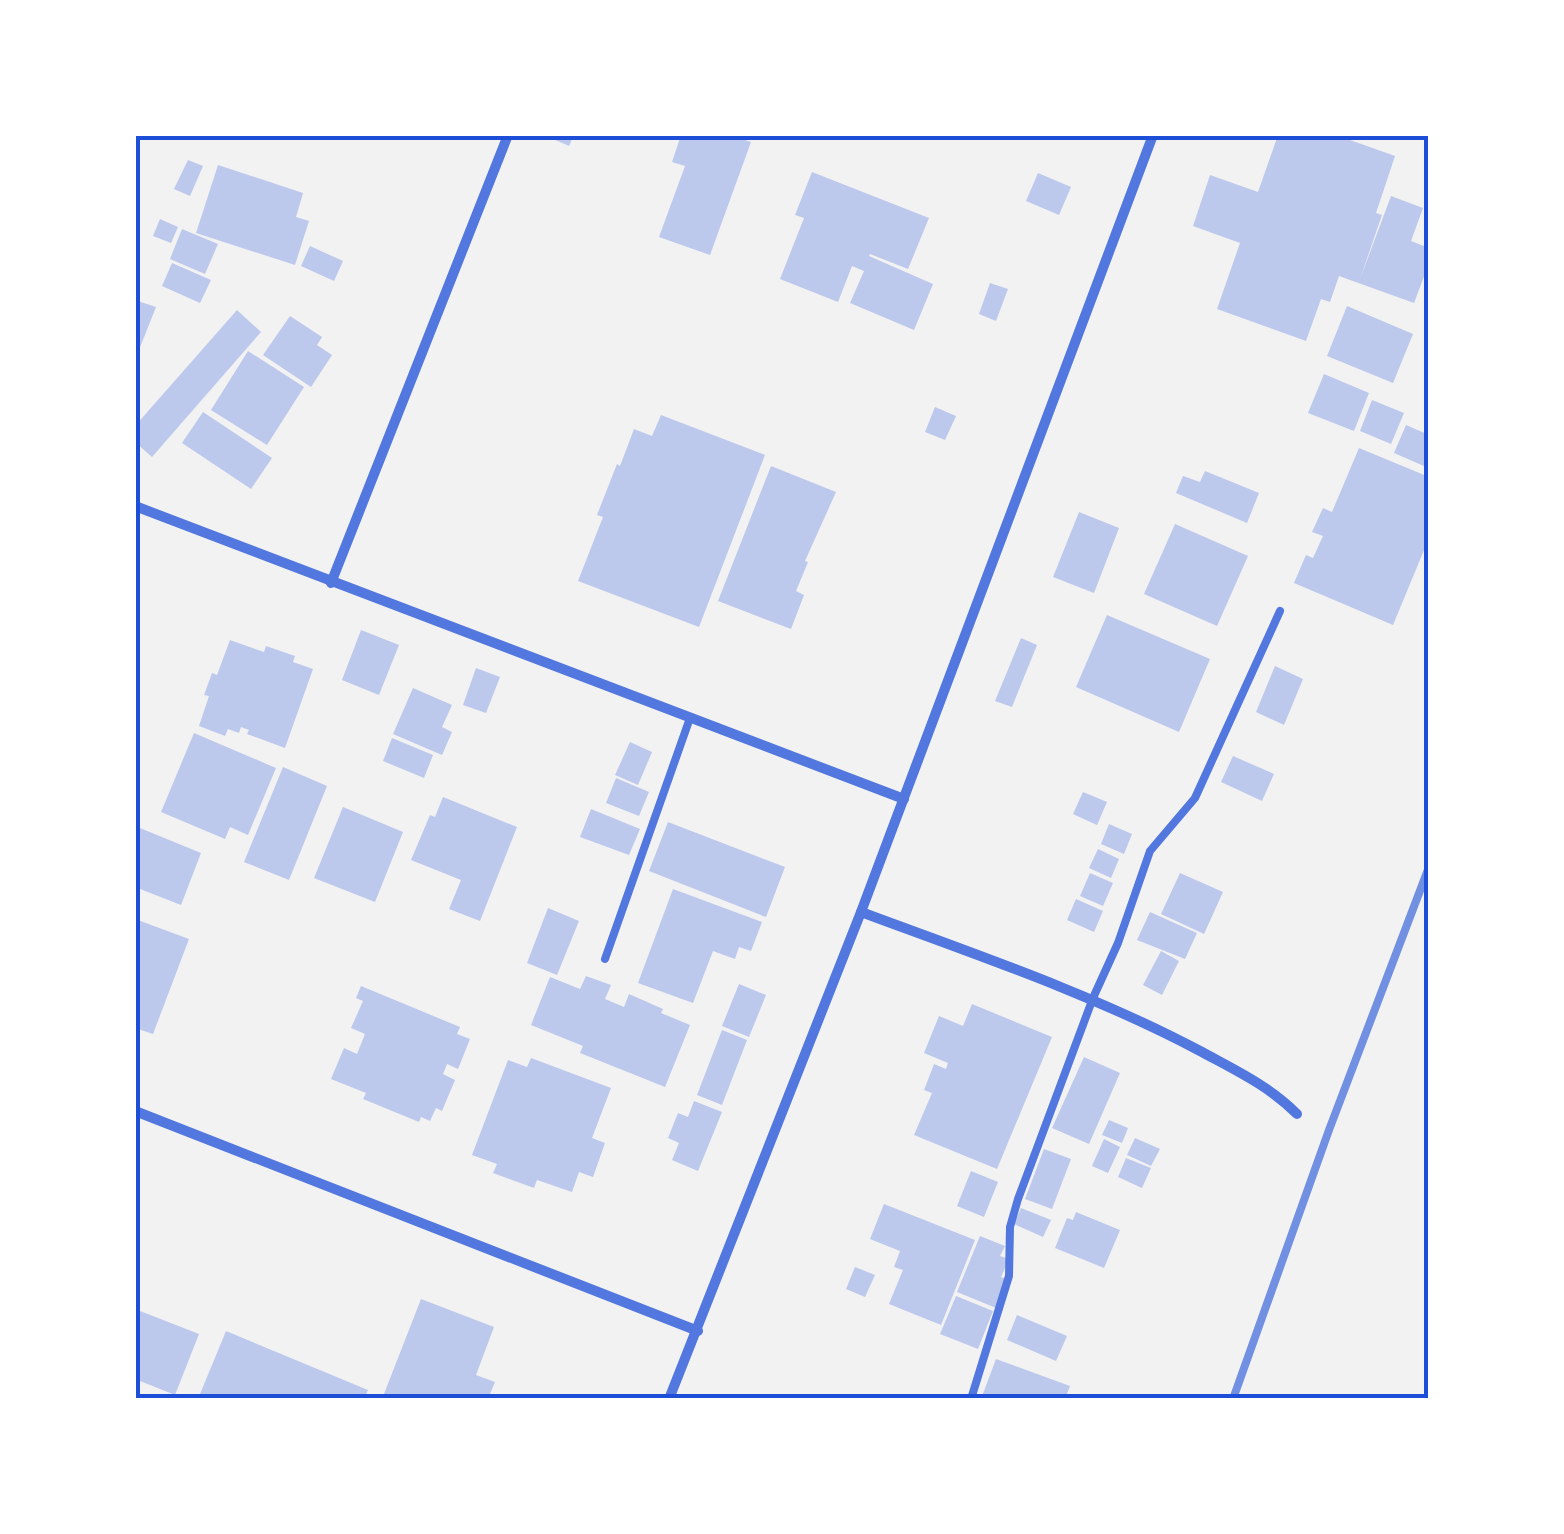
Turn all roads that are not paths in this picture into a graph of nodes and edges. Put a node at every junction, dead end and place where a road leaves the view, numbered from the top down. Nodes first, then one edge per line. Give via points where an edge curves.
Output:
1 (508, 135) edge
2 (1153, 135) edge
3 (135, 506) edge
4 (331, 582) junction
5 (1280, 611) dead end
6 (690, 718) junction
7 (904, 799) junction
8 (862, 912) junction
9 (605, 959) dead end
10 (1092, 998) junction
11 (135, 1112) edge
12 (1298, 1114) dead end
13 (698, 1331) junction
14 (669, 1399) edge
15 (971, 1399) edge

1 - 4 street
2 - 7 street
3 - 4 street
4 - 6 street
5 - 10 lane via 1195,798 1150,852
6 - 7 street
6 - 9 lane
7 - 8 street
8 - 10 street
8 - 13 street
10 - 12 street via 1276,1092
10 - 15 lane via 1010,1227 1009,1276
11 - 13 street
13 - 14 street

